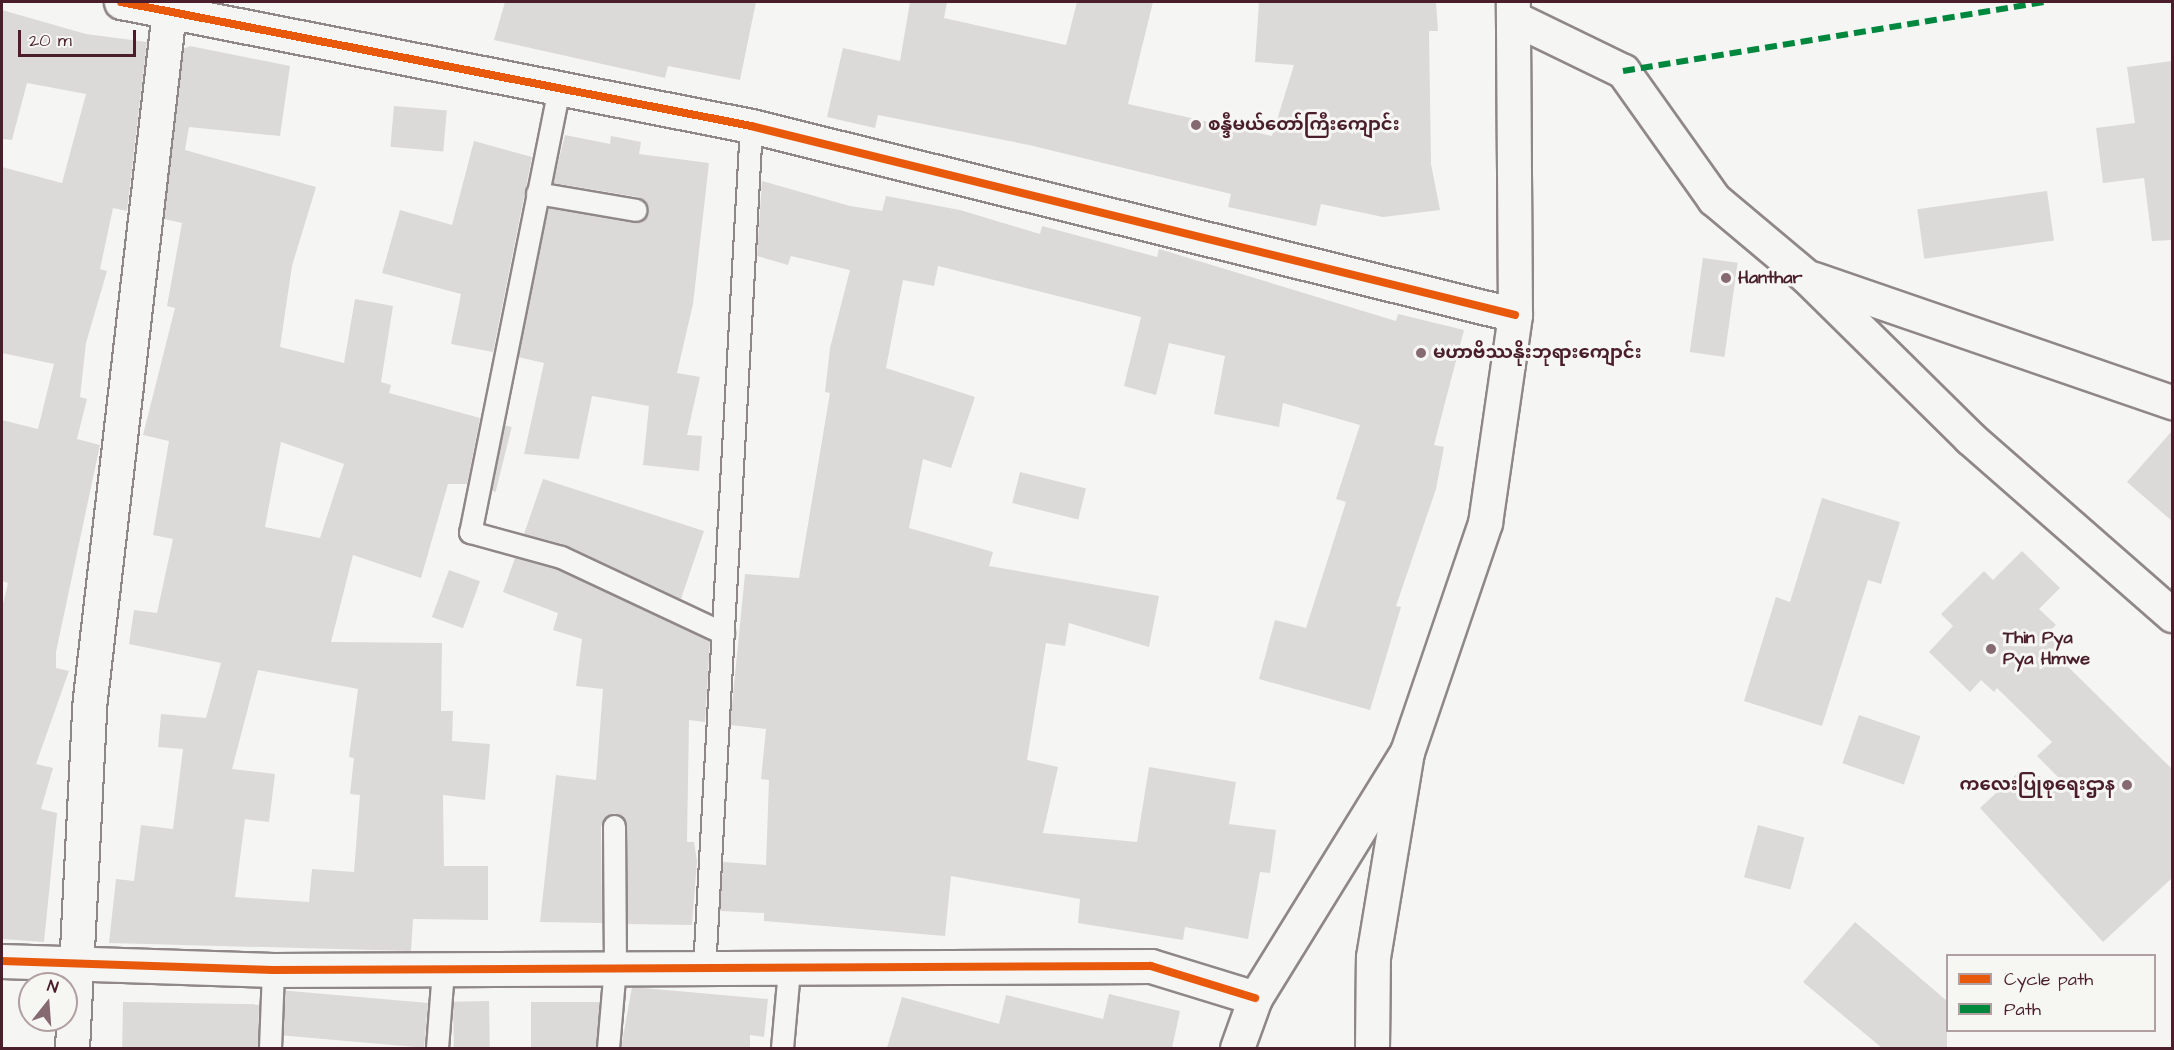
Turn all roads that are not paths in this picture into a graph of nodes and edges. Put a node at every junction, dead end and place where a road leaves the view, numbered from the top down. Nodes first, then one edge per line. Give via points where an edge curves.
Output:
1 (121, 2) edge
2 (1513, 10) edge
3 (169, 11) junction
4 (559, 88) junction
5 (751, 126) junction
6 (537, 193) junction
7 (636, 210) dead end
8 (1807, 277) junction
9 (1515, 315) junction
10 (2172, 402) edge
11 (2172, 615) edge
12 (723, 633) junction
13 (1407, 752) junction
14 (614, 826) dead end
15 (2, 961) edge
16 (74, 964) junction
17 (615, 967) junction
18 (704, 969) junction
19 (273, 970) junction
20 (443, 970) junction
21 (789, 970) junction
22 (1255, 998) junction
23 (72, 1048) edge
24 (270, 1048) edge
25 (437, 1048) edge
26 (608, 1048) edge
27 (782, 1048) edge
28 (1237, 1048) edge
29 (1372, 1048) edge

1 - 3 street
2 - 8 street via 1623,71 1714,199
2 - 9 street
3 - 4 street
3 - 16 street via 90,698
4 - 5 street
4 - 6 lane
5 - 9 street
5 - 12 lane
6 - 7 lane
6 - 12 lane via 470,532 561,557
8 - 10 street
8 - 11 street via 1970,438
9 - 13 street via 1485,523
12 - 18 lane
13 - 22 street
13 - 29 street via 1373,957
14 - 17 lane
15 - 16 street
16 - 19 street
16 - 23 street
17 - 18 street
17 - 20 street
17 - 26 lane
18 - 21 street
19 - 20 street
19 - 24 lane
20 - 25 lane
21 - 22 street via 1151,966
21 - 27 lane
22 - 28 street

